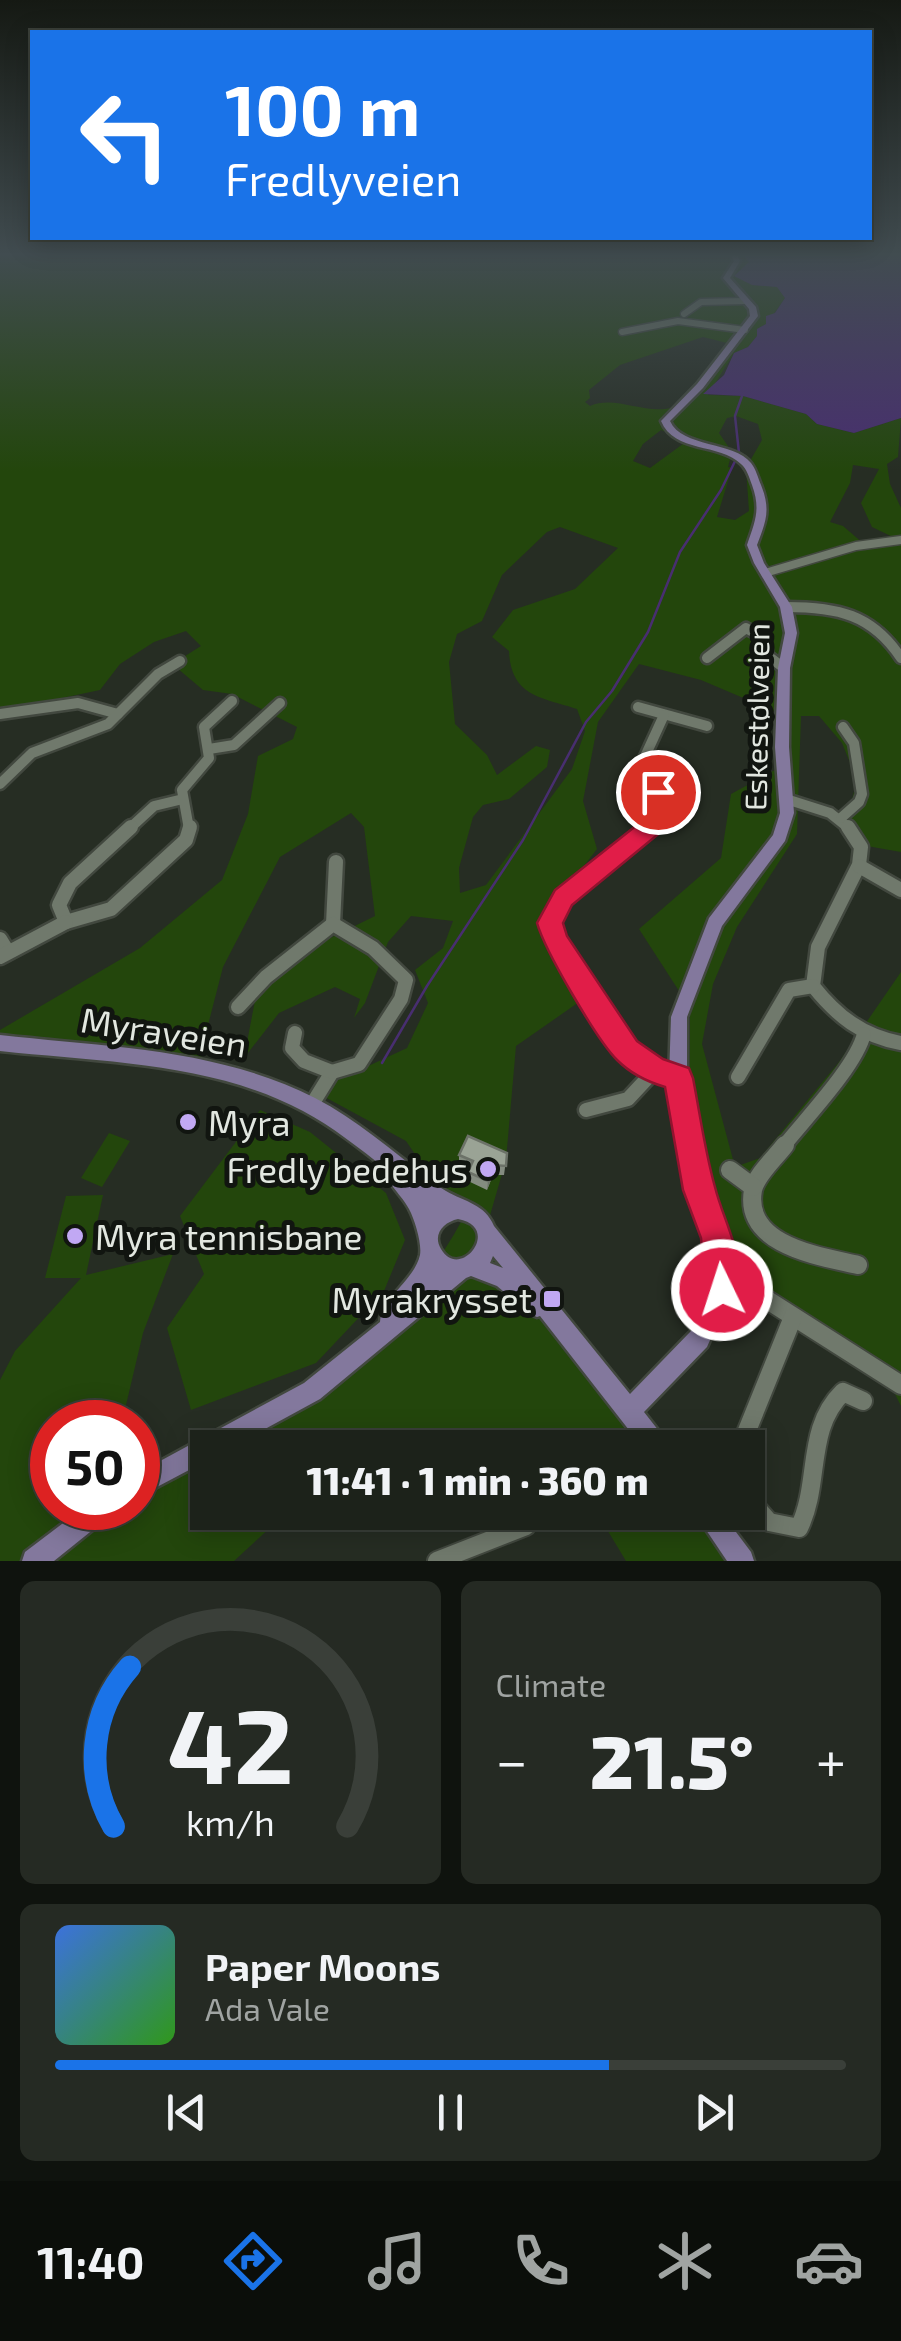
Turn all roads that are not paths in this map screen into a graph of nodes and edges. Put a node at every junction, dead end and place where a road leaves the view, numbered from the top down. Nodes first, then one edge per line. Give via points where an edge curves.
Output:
1 (653, 326) edge
2 (714, 326) edge
3 (748, 326) edge
4 (745, 330) junction
5 (622, 332) dead end
6 (901, 540) edge
7 (765, 573) junction
8 (786, 606) junction
9 (708, 658) dead end
10 (901, 658) edge
11 (180, 660) dead end
12 (784, 668) junction
13 (232, 701) dead end
14 (280, 703) dead end
15 (638, 707) dead end
16 (0, 714) edge
17 (118, 714) junction
18 (664, 715) junction
19 (707, 726) dead end
20 (842, 727) dead end
21 (209, 749) junction
22 (0, 784) edge
23 (183, 799) junction
24 (786, 799) junction
25 (841, 818) junction
26 (336, 862) dead end
27 (859, 866) junction
28 (901, 890) edge
29 (66, 922) junction
30 (333, 924) junction
31 (0, 939) edge
32 (4, 954) edge
33 (813, 986) junction
34 (238, 1007) dead end
35 (296, 1033) dead end
36 (864, 1034) junction
37 (0, 1043) edge
38 (901, 1043) edge
39 (655, 1070) junction
40 (332, 1072) junction
41 (738, 1077) dead end
42 (678, 1078) junction
43 (312, 1106) junction
44 (586, 1110) dead end
45 (385, 1159) junction
46 (730, 1170) dead end
47 (753, 1187) junction
48 (461, 1208) junction
49 (486, 1231) junction
50 (430, 1246) junction
51 (858, 1265) dead end
52 (466, 1268) junction
53 (722, 1271) junction
54 (793, 1317) junction
55 (573, 1336) junction
56 (362, 1350) junction
57 (901, 1384) edge
58 (863, 1401) dead end
59 (630, 1410) junction
60 (645, 1430) edge
61 (747, 1430) edge
62 (160, 1473) edge
63 (765, 1521) edge
64 (74, 1530) edge
65 (516, 1530) edge
66 (719, 1530) edge
67 (34, 1561) edge
68 (437, 1561) edge
69 (742, 1561) edge

1 - 5 street
2 - 4 street
3 - 4 main road
4 - 7 main road, Eskestølveien via 665,421 687,440 749,466 763,506 752,545
6 - 7 street
7 - 8 main road, Eskestølveien
8 - 10 street via 844,608 879,629
8 - 12 main road, Eskestølveien via 792,633
9 - 12 street via 746,628 765,639 768,656
11 - 17 street
12 - 24 main road, Eskestølveien
13 - 21 street via 204,727
14 - 21 street via 234,744
15 - 18 street
16 - 17 street via 78,702
17 - 22 street via 32,753
18 - 19 street
18 - 39 street via 642,763 664,816 564,897 550,923 626,1050
20 - 25 street via 854,742 862,794
21 - 23 street via 209,758 186,782
23 - 29 street via 154,806 70,883 59,905
23 - 29 street via 189,833 179,847 112,909
24 - 25 street
24 - 42 main road, Eskestølveien via 780,838 705,943 678,1017
25 - 27 street via 861,847
26 - 30 street
27 - 28 street
27 - 33 street via 815,948
29 - 32 street
30 - 34 street, Myraveien
30 - 40 street via 358,935 406,980 359,1064
31 - 32 street
33 - 36 street
33 - 41 street via 782,998
35 - 40 street via 296,1056
36 - 38 street
36 - 47 street via 859,1055
37 - 43 main road, Myraveien via 191,1066 261,1083
39 - 42 street
39 - 44 street via 628,1099
40 - 43 street
42 - 53 main road, Eskestølveien
43 - 45 main road, Myraveien
45 - 48 main road, Myraveien
45 - 50 main road, Myraveien via 419,1206
46 - 47 street
47 - 51 street via 759,1227 774,1240
48 - 49 main road
48 - 50 main road via 439,1215
49 - 52 main road via 481,1258
49 - 55 main road
50 - 52 main road via 448,1268
50 - 56 main road via 416,1285
52 - 55 main road via 504,1279
52 - 56 main road
53 - 54 street
53 - 59 main road, Eskestølveien via 722,1290 699,1339
54 - 57 street
54 - 61 street
55 - 59 main road
56 - 62 main road via 298,1399
58 - 63 street via 843,1392 827,1412 816,1440 808,1514 799,1528 779,1530
59 - 60 main road
64 - 67 main road
65 - 68 street
66 - 69 main road

